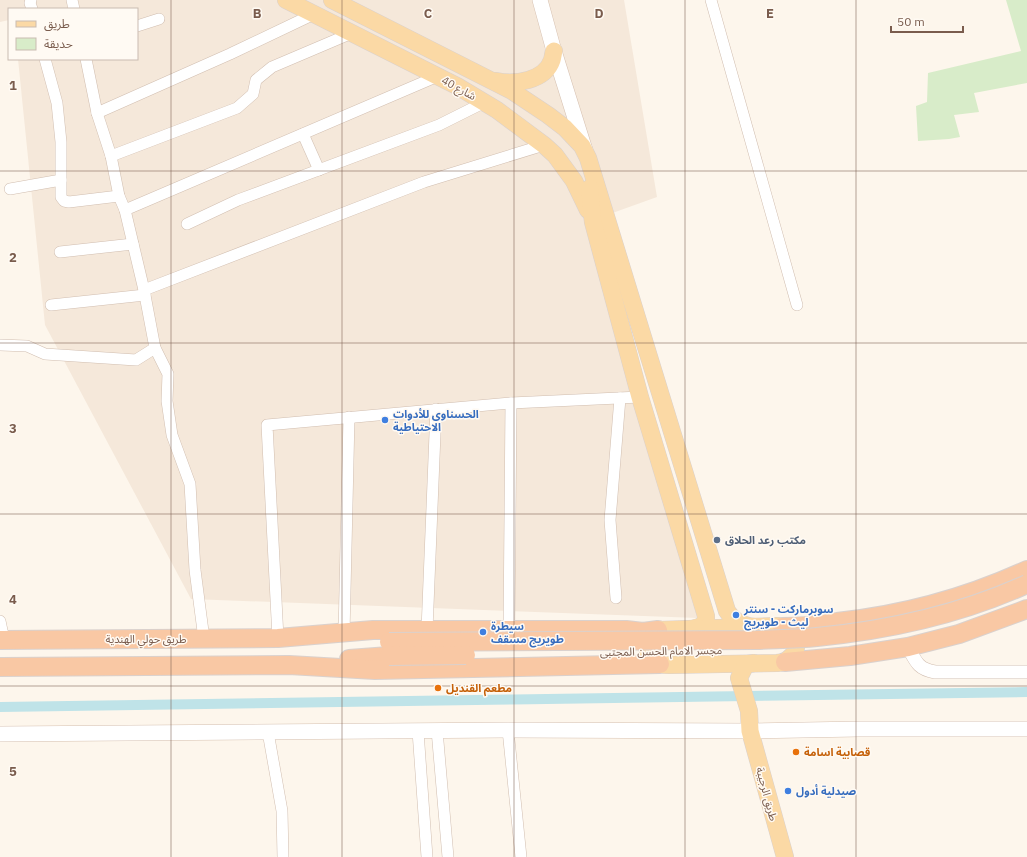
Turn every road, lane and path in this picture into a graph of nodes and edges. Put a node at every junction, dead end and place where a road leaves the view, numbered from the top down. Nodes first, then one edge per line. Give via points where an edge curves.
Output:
1 (286, 0) edge
2 (332, 0) edge
3 (540, 0) edge
4 (711, 0) edge
5 (355, 5) edge
6 (314, 14) junction
7 (159, 19) dead end
8 (138, 26) edge
9 (352, 33) junction
10 (554, 51) junction
11 (45, 60) edge
12 (86, 60) edge
13 (438, 76) junction
14 (492, 81) junction
15 (485, 102) junction
16 (97, 113) junction
17 (303, 134) junction
18 (544, 145) junction
19 (111, 156) junction
20 (588, 158) junction
21 (319, 170) junction
22 (61, 180) junction
23 (10, 189) dead end
24 (119, 196) junction
25 (126, 210) junction
26 (593, 222) junction
27 (187, 224) dead end
28 (133, 244) junction
29 (60, 252) dead end
30 (145, 292) junction
31 (52, 305) dead end
32 (797, 305) dead end
33 (0, 345) edge
34 (155, 348) junction
35 (640, 397) junction
36 (620, 398) junction
37 (512, 403) junction
38 (436, 409) junction
39 (349, 418) junction
40 (1027, 570) edge
41 (1027, 584) edge
42 (1027, 595) edge
43 (616, 598) dead end
44 (1027, 609) edge
45 (0, 621) edge
46 (814, 625) junction
47 (754, 627) junction
48 (782, 627) junction
49 (692, 628) junction
50 (427, 630) junction
51 (509, 630) junction
52 (626, 630) junction
53 (658, 630) junction
54 (344, 634) junction
55 (285, 638) junction
56 (204, 639) junction
57 (2, 640) edge
58 (908, 647) junction
59 (389, 649) junction
60 (814, 660) junction
61 (785, 662) junction
62 (754, 663) junction
63 (660, 664) junction
64 (706, 664) junction
65 (628, 665) junction
66 (289, 666) junction
67 (0, 667) edge
68 (1027, 672) edge
69 (734, 680) junction
70 (1027, 729) edge
71 (418, 730) junction
72 (437, 730) junction
73 (508, 730) junction
74 (750, 731) junction
75 (268, 732) junction
76 (0, 734) edge
77 (283, 857) edge
78 (427, 857) edge
79 (448, 857) edge
80 (521, 857) edge
81 (785, 857) edge

1 - 6 main road, شارع 40
2 - 5 main road, شارع 40
3 - 10 main road
4 - 32 street
5 - 14 main road, شارع 40
6 - 9 main road, شارع 40
6 - 16 street
7 - 8 street
9 - 13 main road, شارع 40
9 - 19 street via 272,68 256,80 253,94 237,108
10 - 14 main road via 552,61 537,76 514,83
10 - 20 main road
11 - 22 street via 57,103
12 - 16 street
13 - 15 main road, شارع 40
13 - 17 street
14 - 20 main road, شارع 40 via 518,95 565,128 582,146
15 - 18 main road, شارع 40
15 - 21 street via 439,125
16 - 19 street
17 - 21 street
17 - 25 street
18 - 26 main road, شارع 40 via 563,164 574,181
18 - 30 street via 424,182
19 - 24 street
20 - 26 main road
20 - 47 main road via 727,611 735,621
21 - 27 street via 238,200
22 - 23 street
22 - 24 street via 61,197 64,201
24 - 25 street
25 - 28 street
26 - 35 main road
28 - 29 street
28 - 30 street
30 - 31 street
30 - 34 street
33 - 34 street via 27,346 45,354 136,360
34 - 56 street via 168,374 167,401 172,435 190,484 195,570
35 - 36 street
35 - 49 main road via 706,616 702,626
36 - 37 street
36 - 43 street via 610,520
37 - 38 street
37 - 51 street
38 - 39 street
38 - 50 street
39 - 54 street
39 - 55 street via 267,425
40 - 46 highway via 928,606 870,618
41 - 59 highway, مجسر الامام الحسن المجتبى, bridge via 954,612 923,620 817,637
42 - 59 highway, مجسر الامام الحسن المجتبى, bridge via 927,630 834,645 758,650
44 - 58 highway via 959,634
45 - 57 street
46 - 48 highway
46 - 60 highway via 805,632 801,642 805,653
47 - 48 main road
47 - 49 main road
48 - 61 main road via 790,631 797,641 795,653
49 - 53 main road
50 - 51 highway
50 - 54 highway via 373,630
51 - 52 highway
52 - 53 highway
52 - 65 highway via 639,641 640,649 638,656
53 - 63 main road via 650,636 647,647 651,658
54 - 55 highway
55 - 56 highway, طريق حولي الهندية
55 - 59 highway, مجسر الامام الحسن المجتبى
56 - 57 highway, طريق حولي الهندية
58 - 60 highway
58 - 68 street via 919,666 935,672
59 - 66 highway, مجسر الامام الحسن المجتبى
60 - 61 highway
61 - 62 main road
62 - 64 main road
62 - 69 main road via 748,664
63 - 64 main road
63 - 65 highway
64 - 69 main road via 714,666
65 - 66 highway via 375,670
66 - 67 highway
69 - 74 main road, طريق الرجيبة
70 - 74 main road
71 - 72 main road
71 - 75 main road
71 - 78 street
72 - 73 main road
72 - 79 street
73 - 74 main road
73 - 80 street
74 - 81 main road, طريق الرجيبة
75 - 76 main road
75 - 77 street via 282,811

